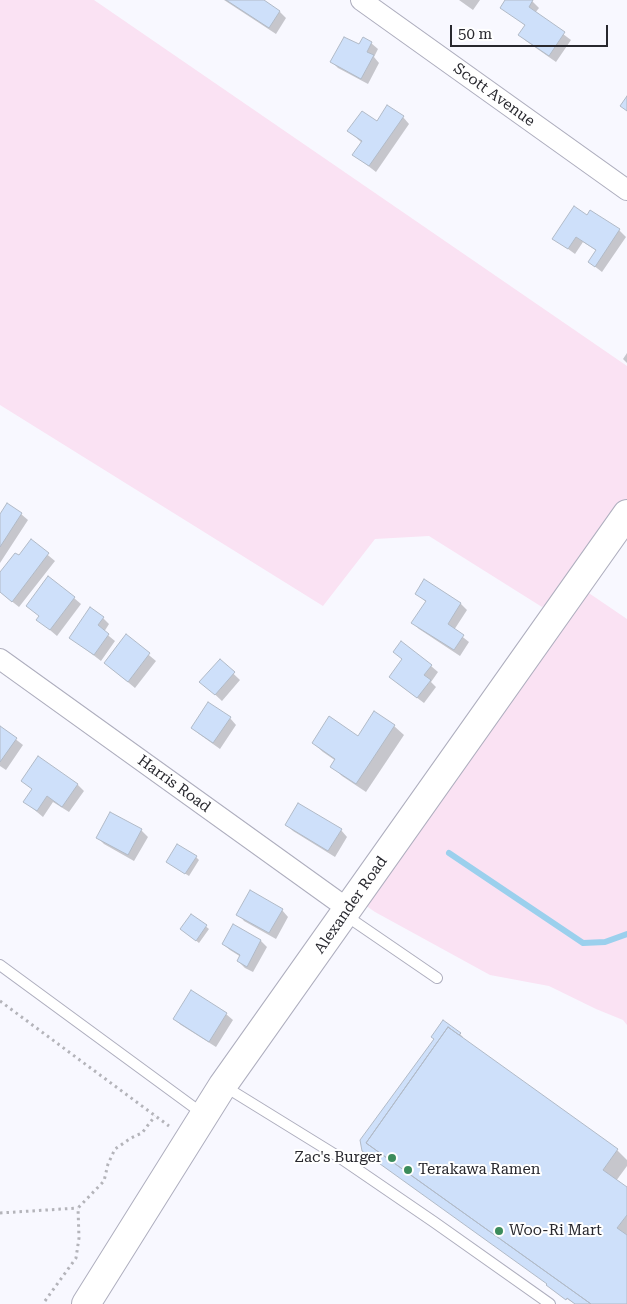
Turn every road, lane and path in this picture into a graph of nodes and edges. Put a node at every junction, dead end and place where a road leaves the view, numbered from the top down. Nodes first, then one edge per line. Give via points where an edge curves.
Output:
1 (361, 0) edge
2 (627, 190) edge
3 (627, 514) edge
4 (0, 659) edge
5 (346, 912) junction
6 (0, 965) edge
7 (437, 978) dead end
8 (0, 1001) edge
9 (223, 1086) junction
10 (204, 1115) junction
11 (155, 1116) junction
12 (188, 1140) junction
13 (78, 1208) junction
14 (0, 1213) edge
15 (45, 1301) dead end
16 (86, 1304) edge
17 (550, 1304) edge

1 - 2 street, Scott Avenue
3 - 5 street, Alexander Road
4 - 5 street, Harris Road
5 - 7 lane
5 - 9 street, Alexander Road
6 - 10 lane
8 - 11 path
9 - 10 street, Alexander Road
9 - 17 lane via 339,1157
10 - 12 street, Alexander Road
11 - 12 path
11 - 13 path via 142,1133 115,1149 104,1181
12 - 16 street, Alexander Road
13 - 14 path
13 - 15 path via 76,1258

